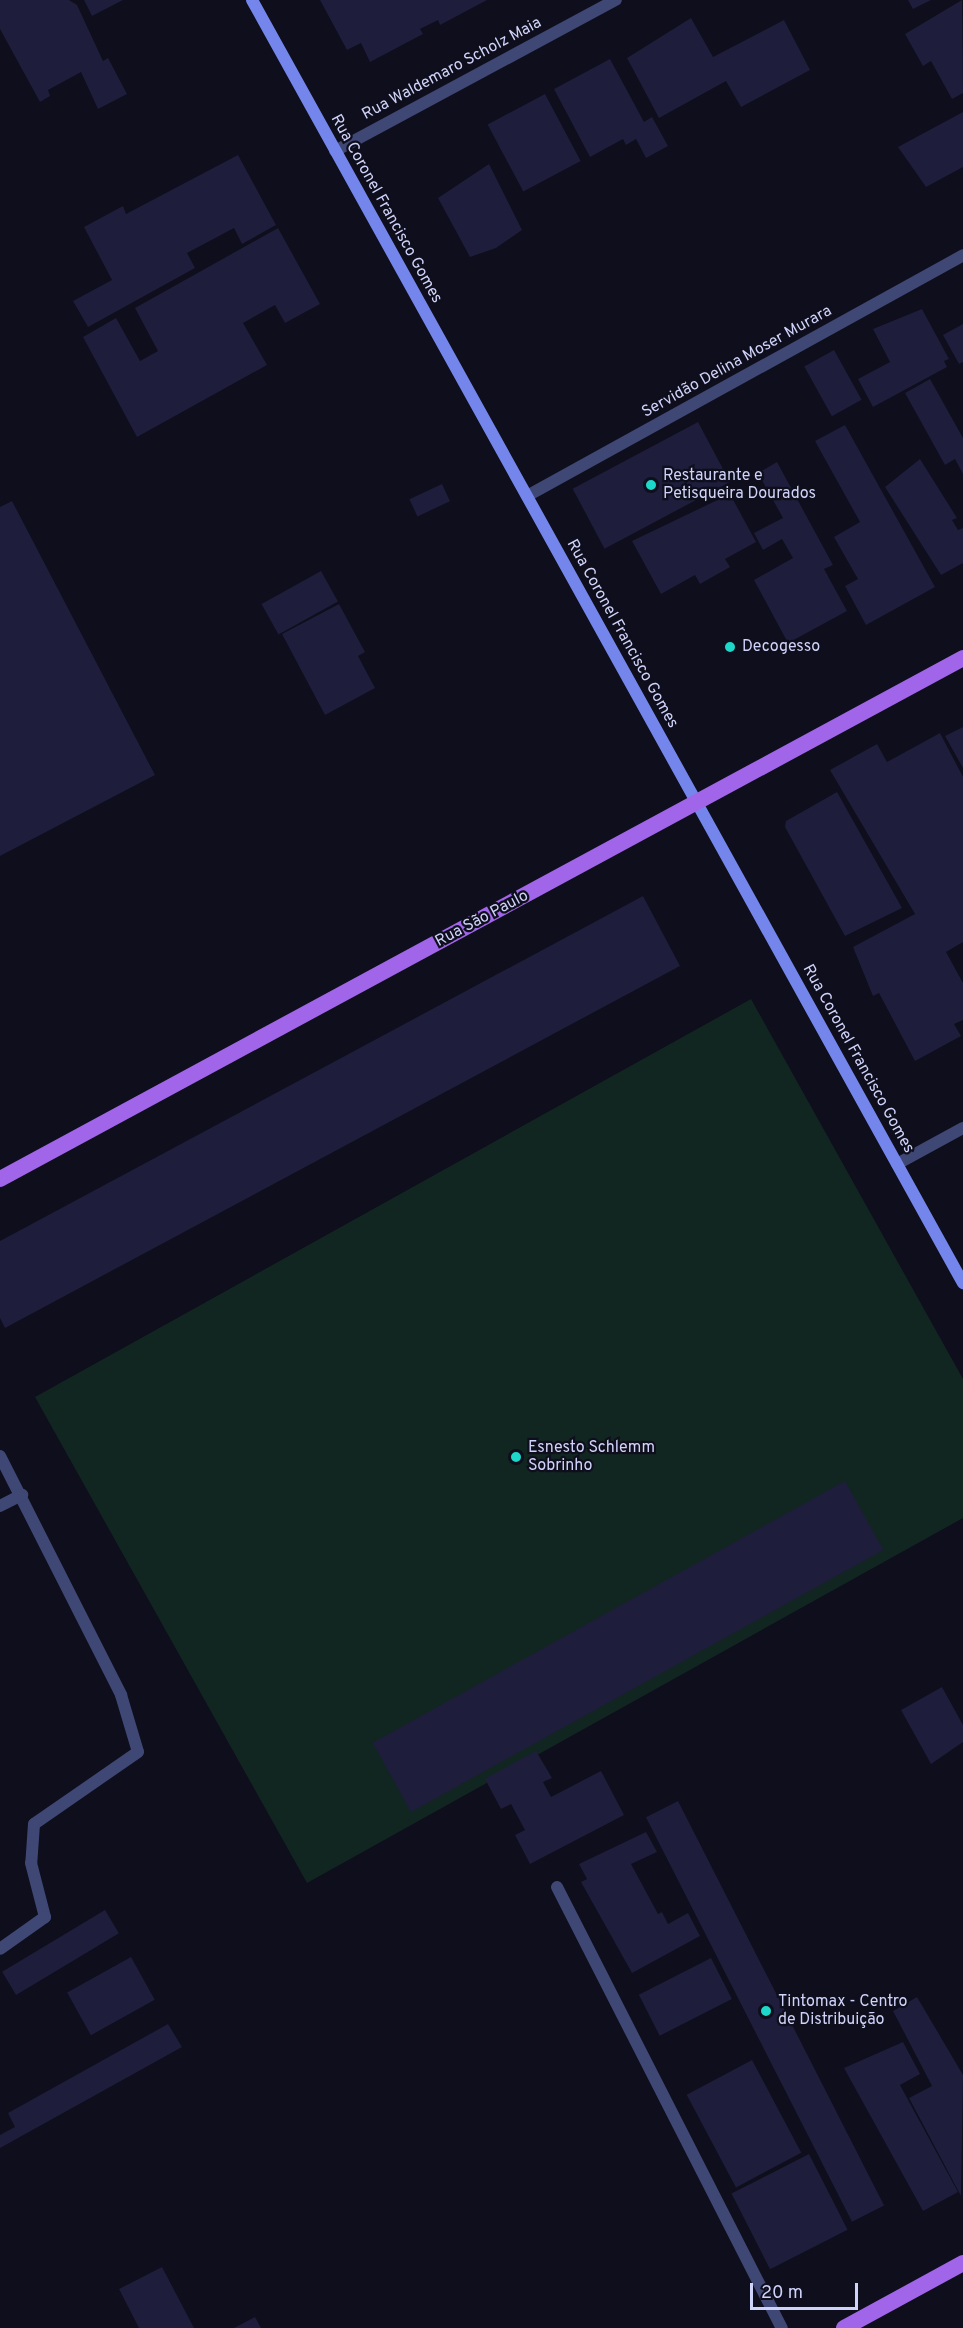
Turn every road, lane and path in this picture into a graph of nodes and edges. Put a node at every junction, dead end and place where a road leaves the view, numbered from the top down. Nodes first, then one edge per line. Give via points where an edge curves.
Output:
1 (252, 0) edge
2 (616, 0) edge
3 (335, 150) junction
4 (963, 255) edge
5 (527, 496) junction
6 (963, 658) edge
7 (697, 802) junction
8 (963, 1128) edge
9 (897, 1164) junction
10 (0, 1179) edge
11 (963, 1283) edge
12 (0, 1456) edge
13 (22, 1496) junction
14 (0, 1506) edge
15 (557, 1887) dead end
16 (0, 1949) edge
17 (963, 2263) edge
18 (782, 2328) edge
19 (844, 2328) edge

1 - 3 main road, Rua Coronel Francisco Gomes
2 - 3 street, Rua Waldemaro Scholz Maia
3 - 5 main road, Rua Coronel Francisco Gomes
4 - 5 street, Servidão Delina Moser Murara
5 - 7 main road, Rua Coronel Francisco Gomes
6 - 7 main road, Rua São Paulo
7 - 9 main road, Rua Coronel Francisco Gomes
7 - 10 main road, Rua São Paulo
8 - 9 street
9 - 11 main road, Rua Coronel Francisco Gomes
12 - 13 street
13 - 14 street
13 - 16 street via 121,1695 138,1752 34,1824 31,1863 45,1917
15 - 18 street
17 - 19 main road

